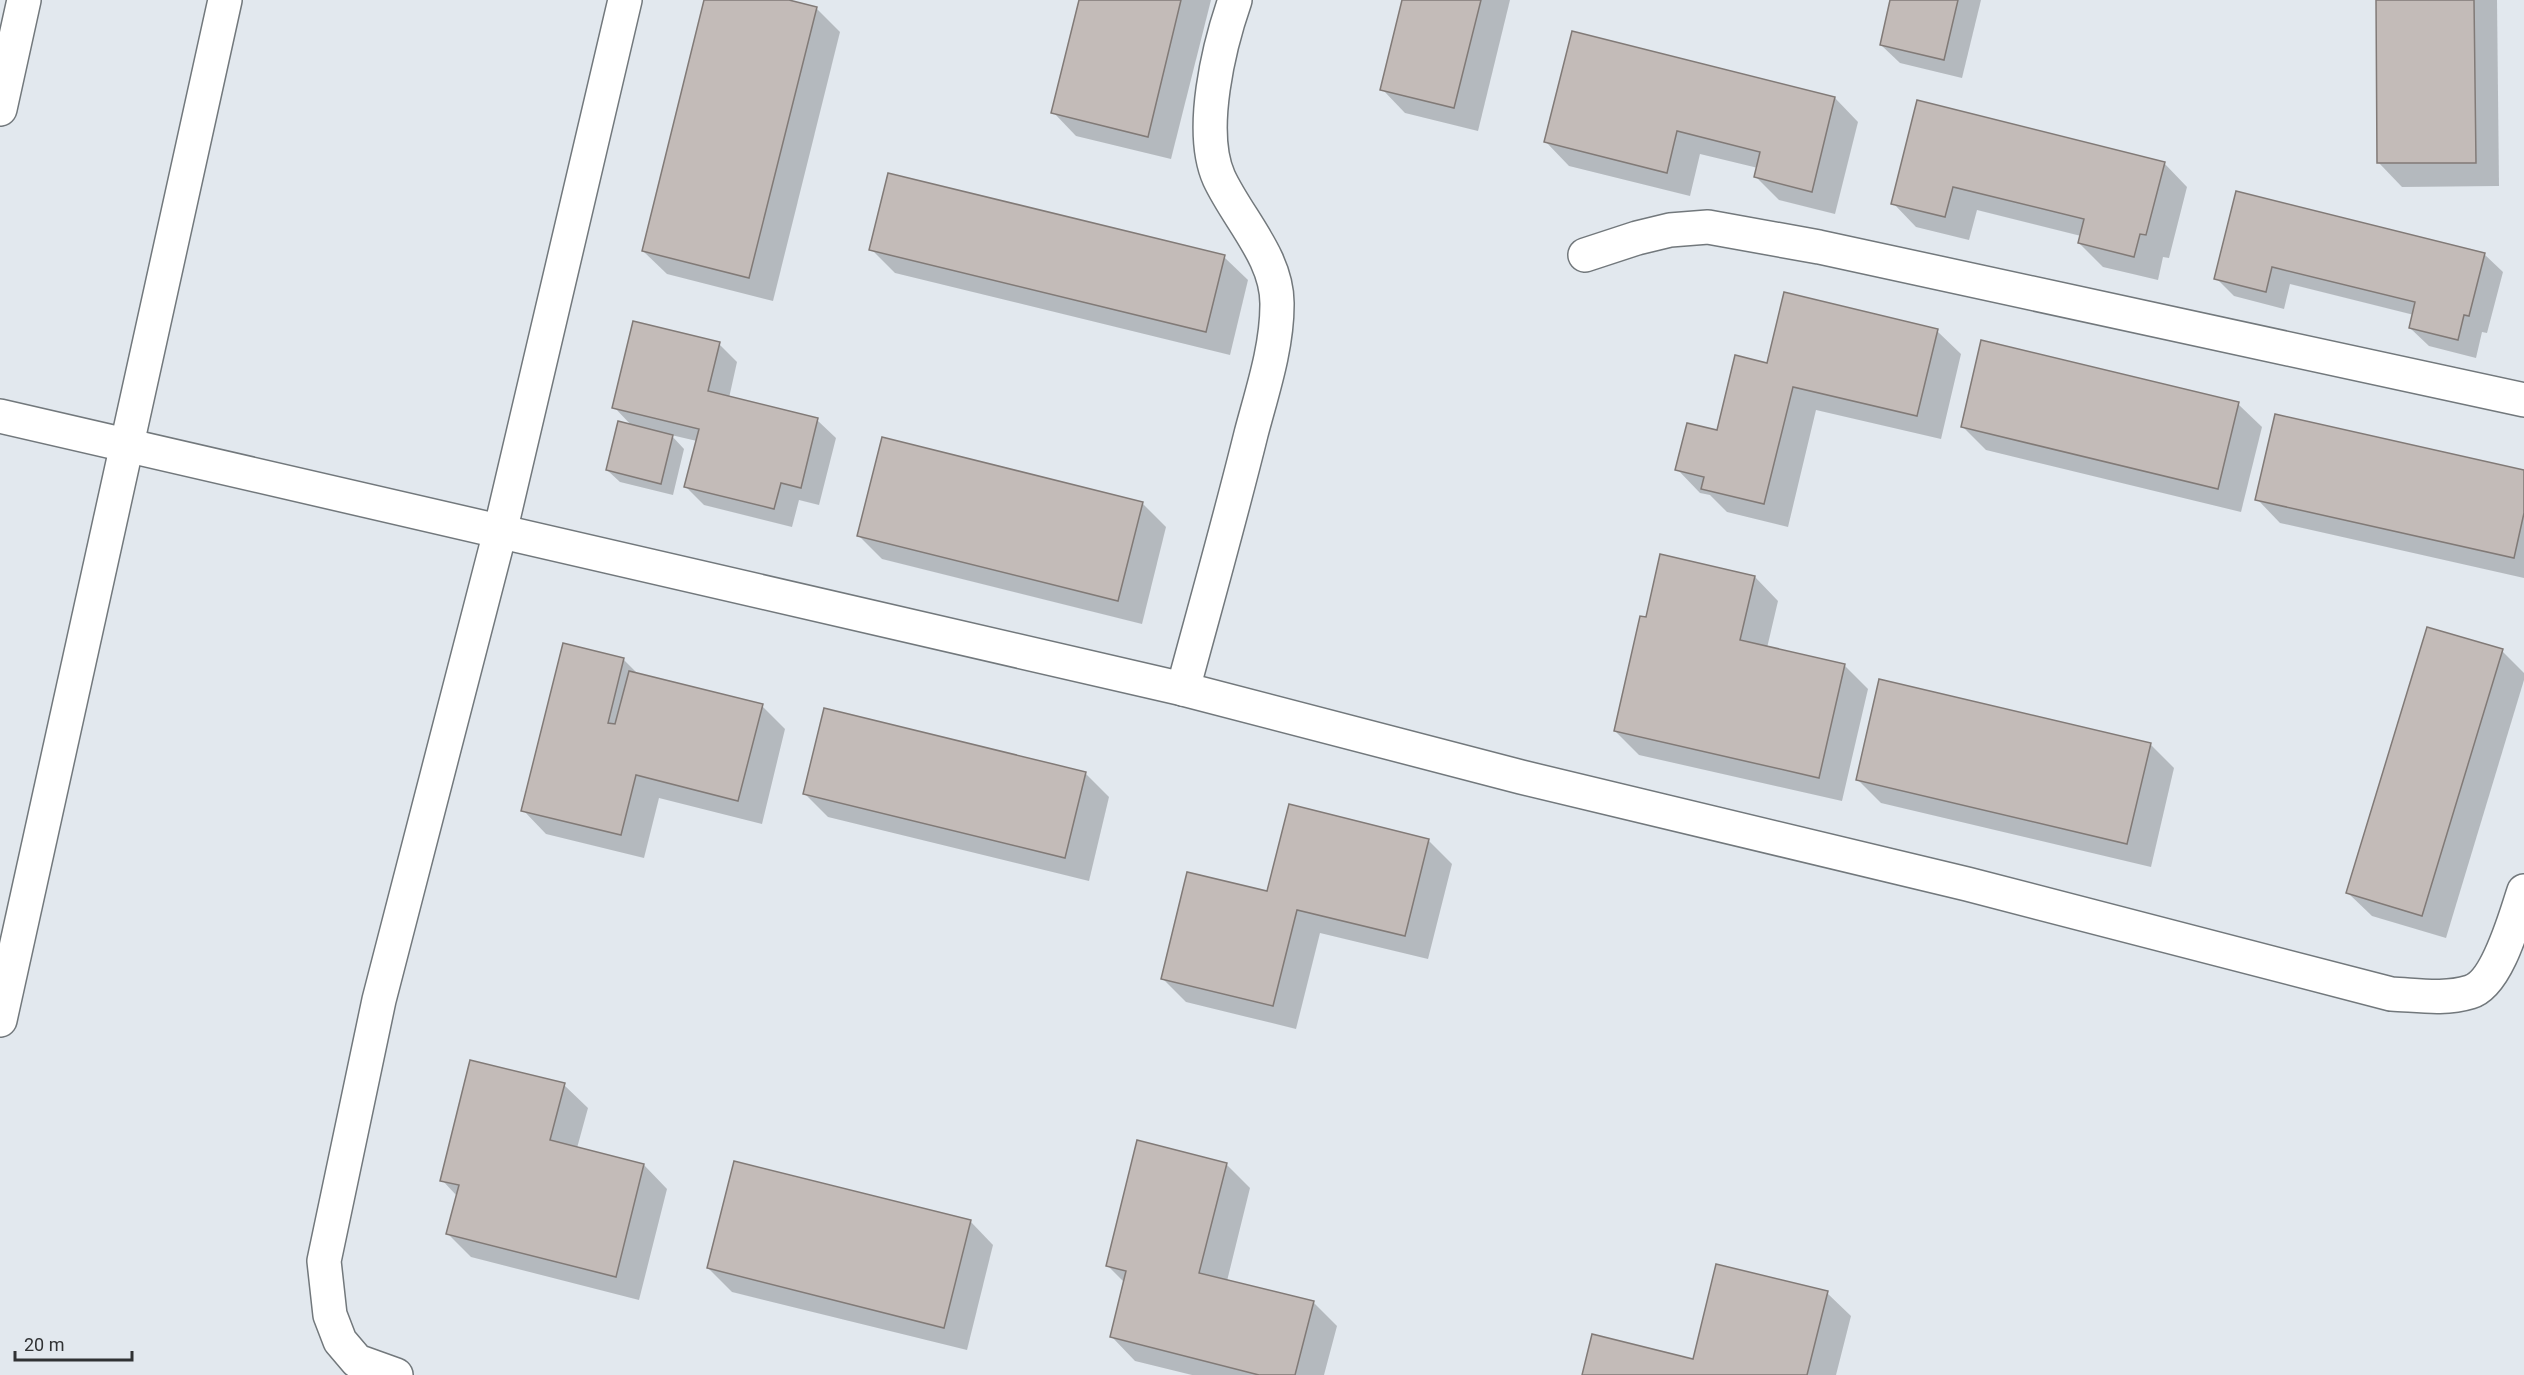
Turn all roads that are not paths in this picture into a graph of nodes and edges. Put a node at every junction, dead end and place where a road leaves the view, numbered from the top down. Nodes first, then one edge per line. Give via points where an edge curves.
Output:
1 (24, 0) edge
2 (225, 0) edge
3 (625, 0) edge
4 (1235, 0) edge
5 (0, 109) edge
6 (1585, 255) dead end
7 (2524, 400) edge
8 (0, 416) edge
9 (128, 446) junction
10 (500, 531) junction
11 (1183, 689) junction
12 (2524, 891) edge
13 (0, 1020) edge
14 (396, 1375) edge

1 - 5 street
2 - 9 street
3 - 10 street
4 - 11 street via 1223,34 1212,88 1212,147 1219,177 1272,273 1277,304 1269,361
6 - 7 street via 1670,230 1708,227 1819,247
8 - 9 street
9 - 10 street
9 - 13 street
10 - 11 street
10 - 14 street via 379,1000 324,1261 330,1315 340,1341 357,1361
11 - 12 street via 2391,994 2440,997 2473,992 2498,966

